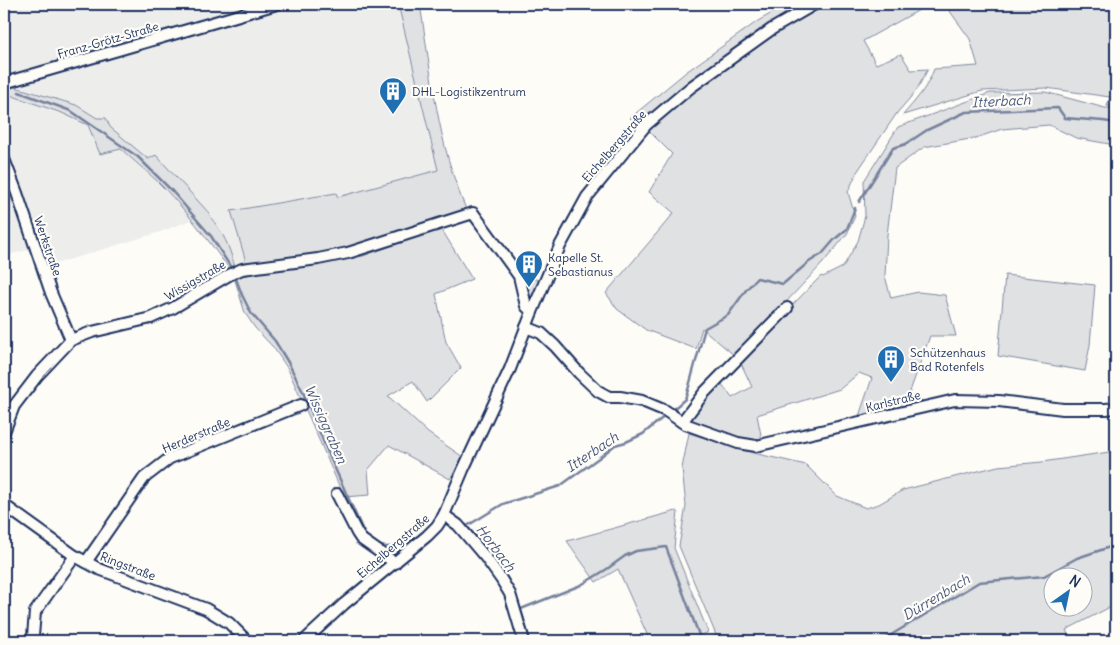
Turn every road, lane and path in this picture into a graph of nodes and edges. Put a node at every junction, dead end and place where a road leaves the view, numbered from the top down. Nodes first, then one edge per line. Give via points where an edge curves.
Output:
1 (277, 4) edge
2 (815, 4) edge
3 (4, 83) edge
4 (4, 160) edge
5 (787, 308) dead end
6 (532, 312) junction
7 (526, 327) junction
8 (71, 340) junction
9 (301, 405) dead end
10 (1116, 408) edge
11 (678, 420) junction
12 (4, 432) edge
13 (337, 494) dead end
14 (4, 505) edge
15 (444, 515) junction
16 (76, 556) junction
17 (86, 562) junction
18 (395, 564) junction
19 (34, 641) edge
20 (248, 641) edge
21 (304, 641) edge
22 (524, 641) edge

1 - 3 street, Franz-Grötz-Straße
2 - 6 street, Eichelbergstraße via 772,29 646,125 587,197 560,246
4 - 8 street, Werkstraße
5 - 11 street
6 - 7 street, Eichelbergstraße
6 - 8 street, Wissigstraße via 526,306 519,276 473,213 348,253 242,269 151,318
7 - 11 street, Karlstraße via 541,333 598,391 609,397 642,401
7 - 15 street, Eichelbergstraße
8 - 12 street, Wissigstraße via 14,406
9 - 17 street, Herderstraße via 170,458 144,478
10 - 11 street, Karlstraße via 1063,409 999,401 955,400 756,446 738,443
13 - 18 street via 361,538
14 - 16 street, Ringstraße
15 - 18 street, Eichelbergstraße via 437,526
15 - 22 street via 458,525 501,579 510,594
16 - 17 street, Ringstraße
16 - 19 street via 35,612
17 - 20 street, Ringstraße via 206,609 229,623
18 - 21 street, Eichelbergstraße

